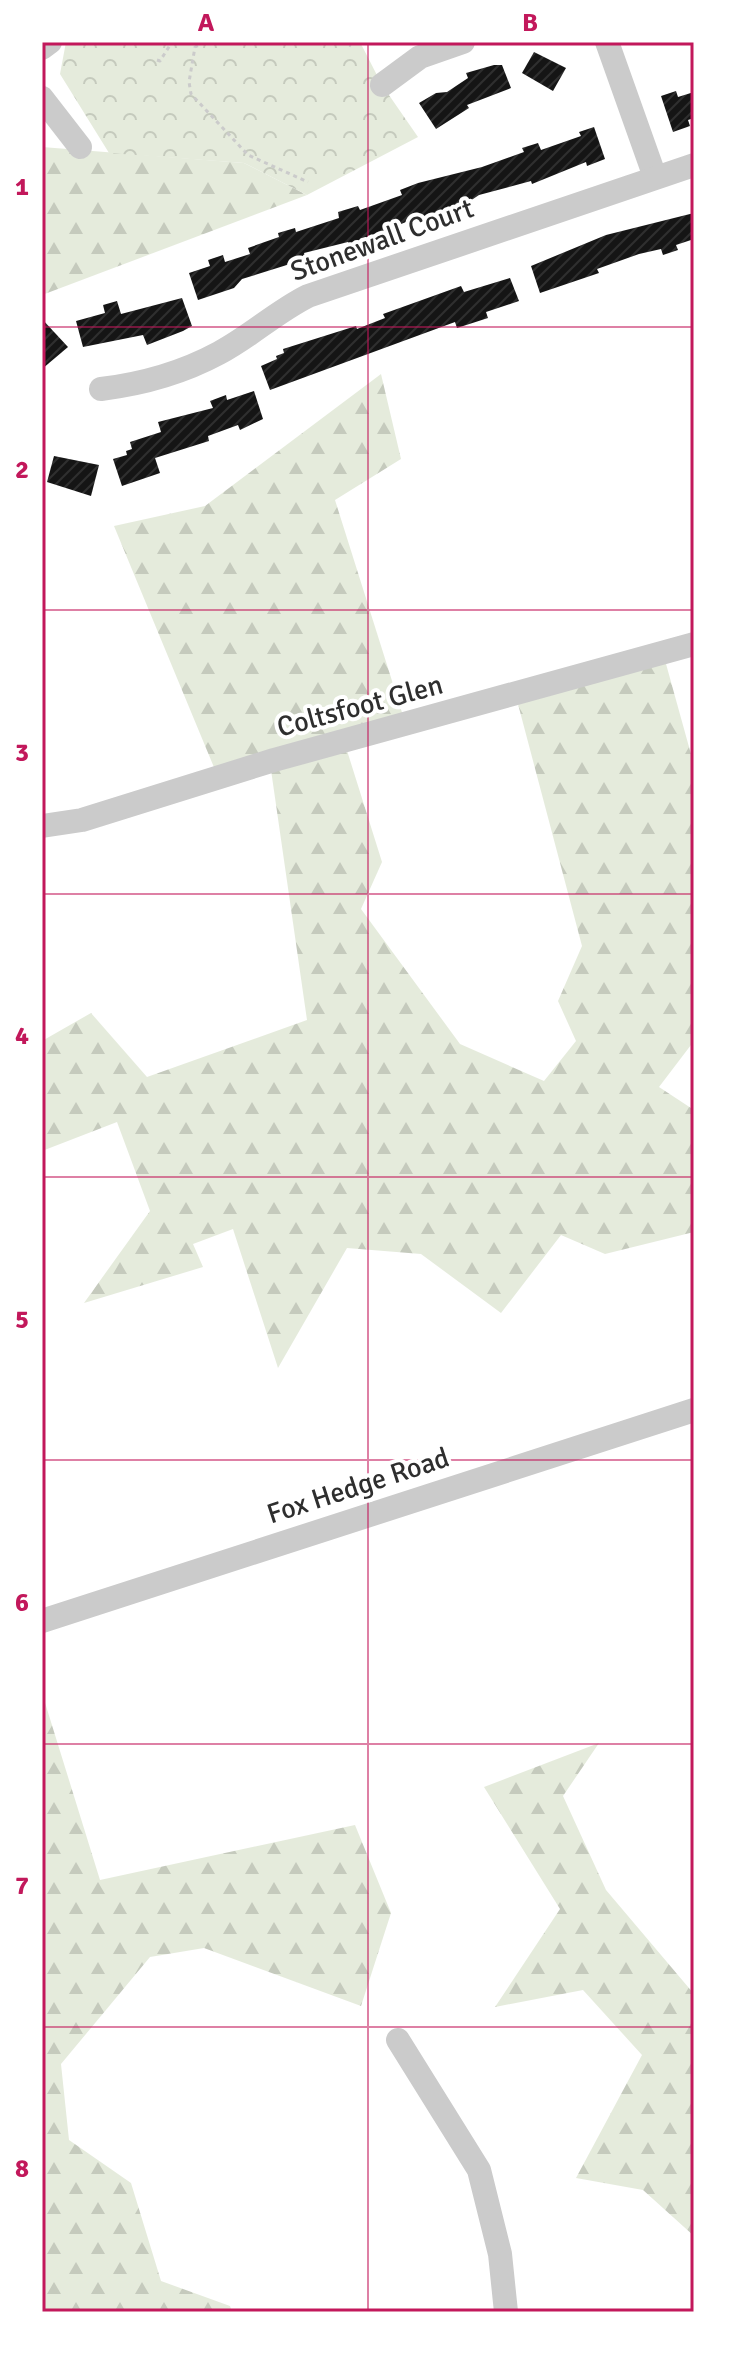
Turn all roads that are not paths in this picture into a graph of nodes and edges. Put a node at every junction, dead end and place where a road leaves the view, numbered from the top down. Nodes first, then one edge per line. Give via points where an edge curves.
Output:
1 (50, 42) edge
2 (463, 42) edge
3 (607, 42) edge
4 (42, 48) edge
5 (382, 85) dead end
6 (42, 98) edge
7 (80, 147) dead end
8 (694, 165) edge
9 (655, 177) junction
10 (101, 389) dead end
11 (694, 644) edge
12 (42, 826) edge
13 (694, 1410) edge
14 (42, 1621) edge
15 (398, 2040) dead end
16 (506, 2312) edge

1 - 4 street
2 - 5 street via 420,57
3 - 9 street
6 - 7 street
8 - 9 street, Stonewall Court
9 - 10 street, Stonewall Court via 308,296 189,368
11 - 12 street, Coltsfoot Glen via 274,760 82,820
13 - 14 street, Fox Hedge Road
15 - 16 street via 479,2170 500,2254

